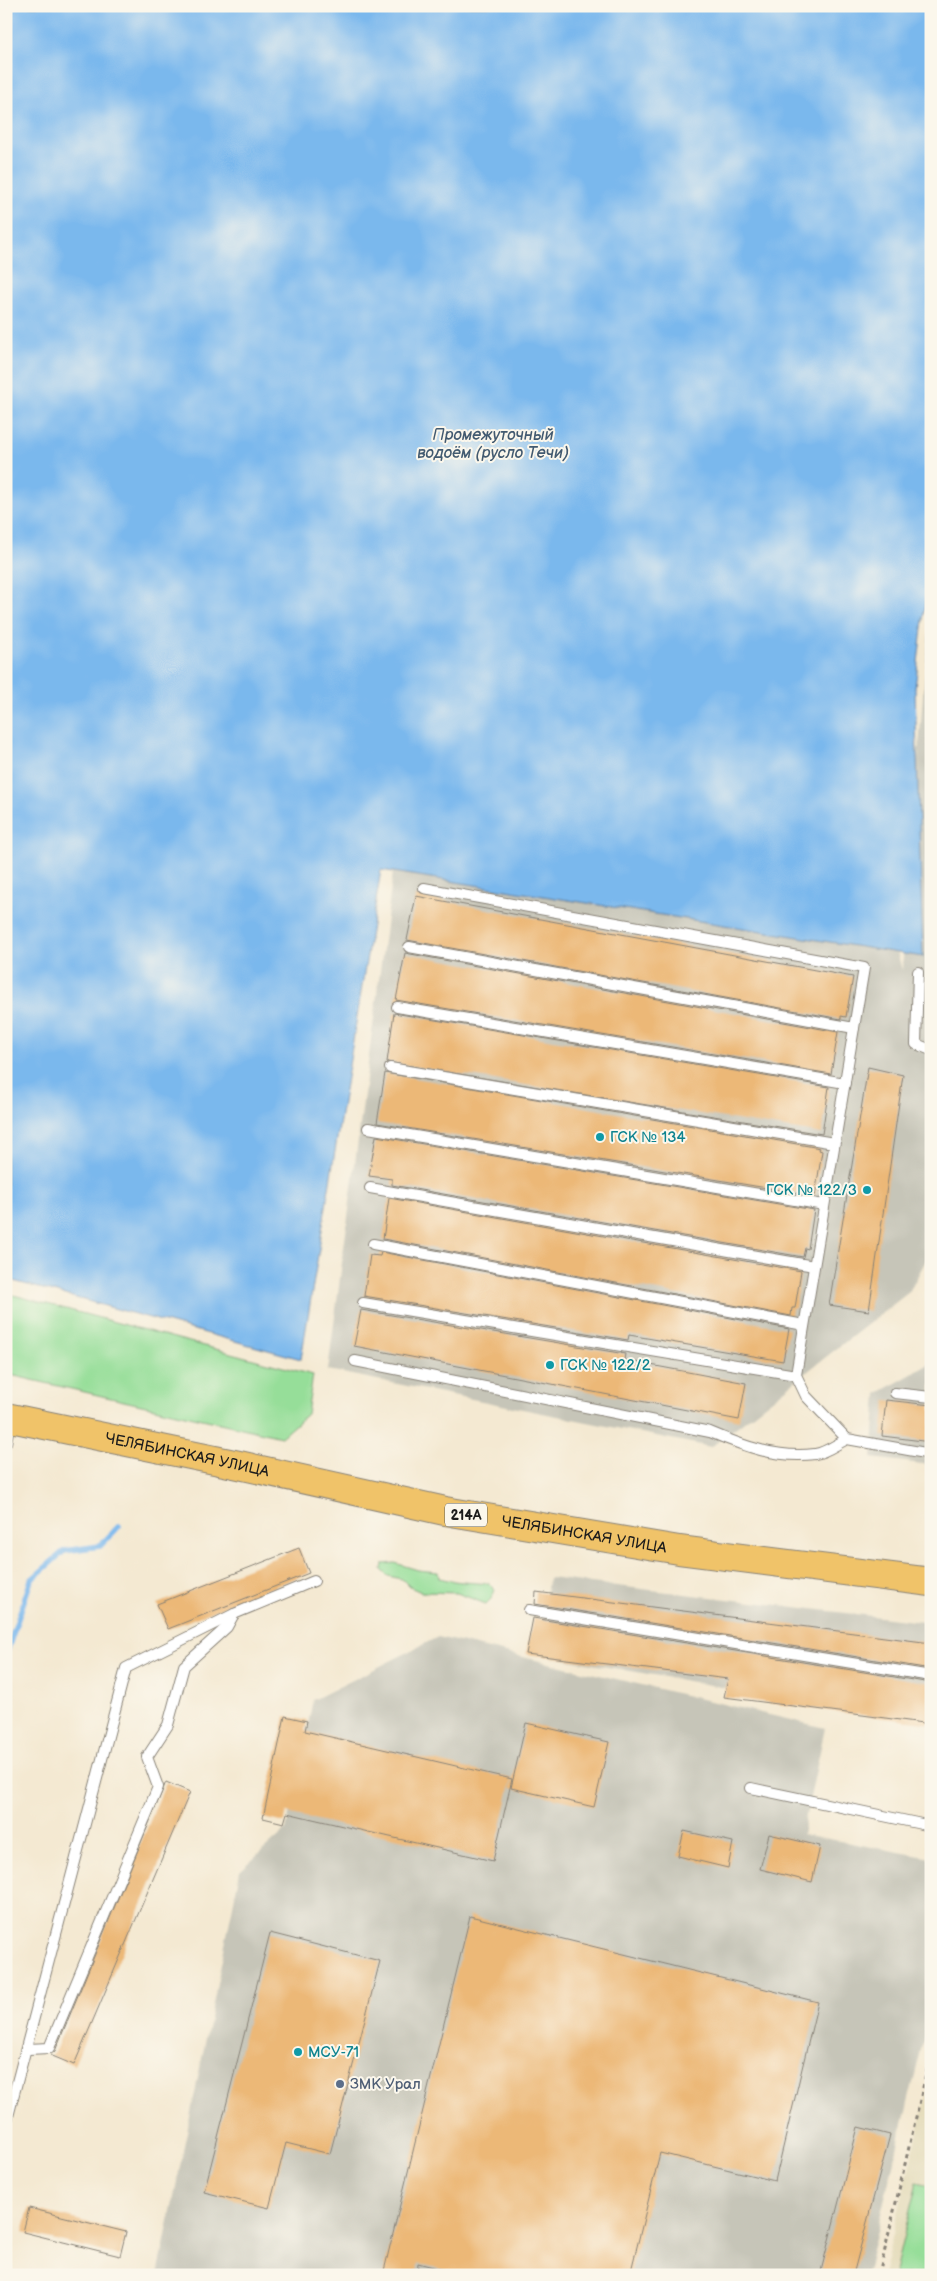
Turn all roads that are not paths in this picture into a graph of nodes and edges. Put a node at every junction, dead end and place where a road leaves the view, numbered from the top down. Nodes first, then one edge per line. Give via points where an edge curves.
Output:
1 (424, 888) dead end
2 (409, 947) dead end
3 (918, 972) dead end
4 (397, 1008) dead end
5 (854, 1028) junction
6 (931, 1050) edge
7 (390, 1068) dead end
8 (844, 1083) junction
9 (368, 1128) dead end
10 (834, 1143) junction
11 (370, 1188) dead end
12 (824, 1205) junction
13 (373, 1244) dead end
14 (814, 1266) junction
15 (363, 1303) dead end
16 (804, 1325) junction
17 (355, 1361) dead end
18 (796, 1375) junction
19 (895, 1392) dead end
20 (931, 1397) edge
21 (8, 1426) edge
22 (847, 1439) junction
23 (931, 1454) edge
24 (314, 1581) dead end
25 (931, 1582) edge
26 (528, 1610) dead end
27 (234, 1614) junction
28 (931, 1676) edge
29 (751, 1788) dead end
30 (931, 1826) edge
31 (28, 2048) junction
32 (6, 2124) edge

1 - 5 lane via 864,968
2 - 5 lane
3 - 6 lane via 916,1044
4 - 8 lane
5 - 8 lane
7 - 10 lane
8 - 10 lane
9 - 12 lane
10 - 12 lane
11 - 14 lane
12 - 14 lane
13 - 16 lane
14 - 16 lane
15 - 18 lane
16 - 18 lane
17 - 22 lane via 710,1432 748,1448 784,1454 817,1454
18 - 22 lane via 806,1396
19 - 20 lane
21 - 25 main road, ЧЕЛЯБИНСКАЯ УЛИЦА / 214А via 239,1465 445,1512 679,1550
22 - 23 lane
24 - 27 lane
26 - 28 lane
27 - 31 lane via 227,1628 184,1666 168,1725 147,1757 158,1787 48,2048
27 - 31 lane via 126,1668
29 - 30 lane
31 - 32 lane

